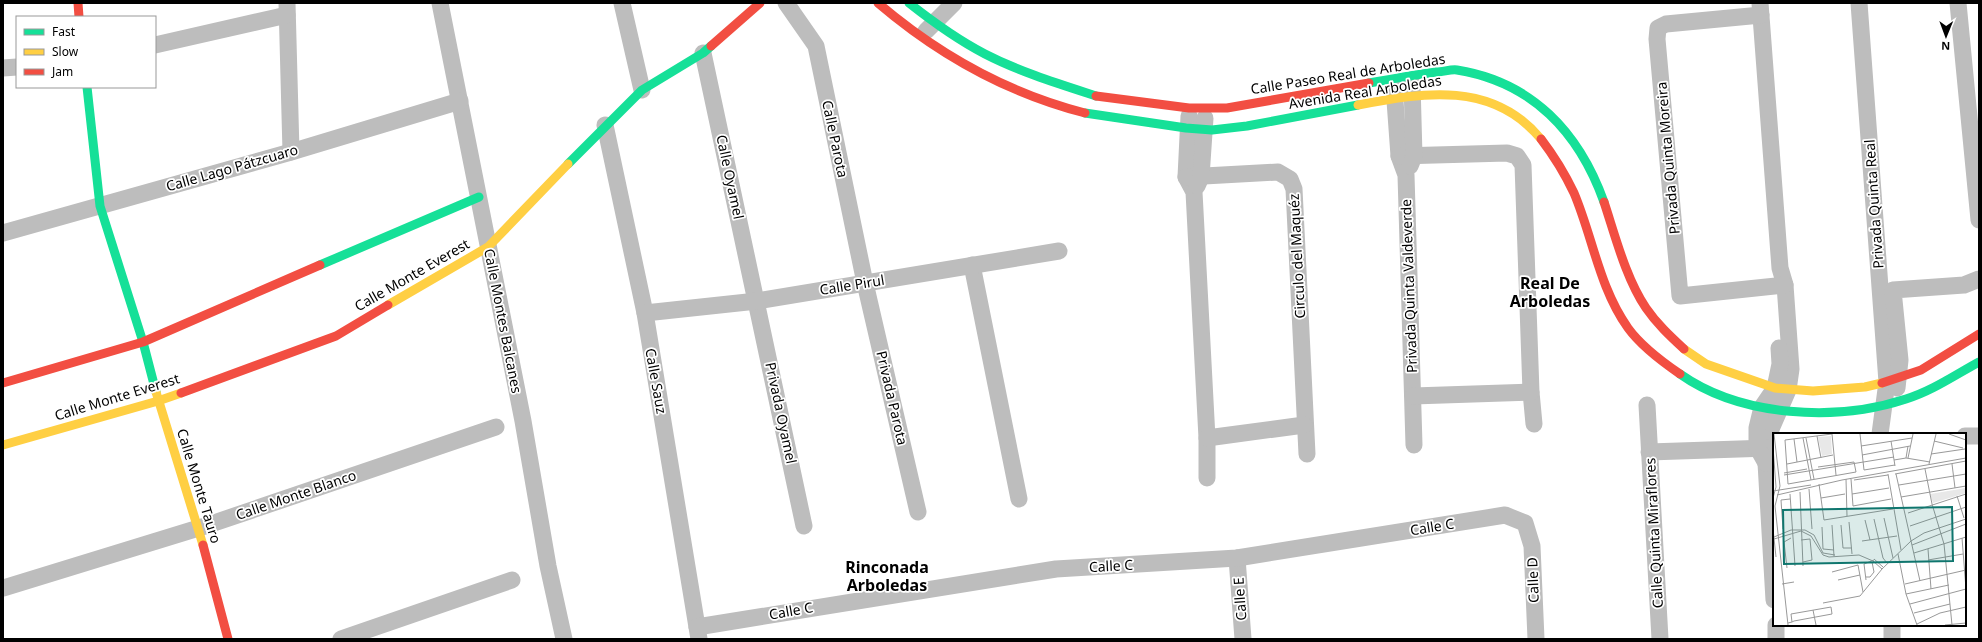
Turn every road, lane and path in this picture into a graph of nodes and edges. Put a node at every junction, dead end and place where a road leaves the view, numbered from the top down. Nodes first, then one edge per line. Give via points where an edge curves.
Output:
1 (78, 3) edge
2 (440, 3) edge
3 (622, 3) edge
4 (760, 3) edge
5 (786, 3) edge
6 (878, 3) edge
7 (954, 3) edge
8 (1859, 3) edge
9 (1958, 3) edge
10 (917, 6) edge
11 (287, 9) edge
12 (1760, 9) edge
13 (79, 16) edge
14 (933, 22) junction
15 (903, 26) junction
16 (920, 37) junction
17 (156, 45) edge
18 (703, 53) junction
19 (16, 67) edge
20 (3, 68) edge
21 (1412, 76) junction
22 (1393, 79) junction
23 (87, 88) edge
24 (642, 90) junction
25 (1412, 96) junction
26 (1394, 99) junction
27 (460, 101) junction
28 (1197, 108) junction
29 (605, 125) junction
30 (1196, 129) junction
31 (291, 152) junction
32 (1406, 156) junction
33 (1194, 182) junction
34 (479, 197) junction
35 (100, 206) junction
36 (1979, 220) edge
37 (3, 233) edge
38 (488, 247) junction
39 (1059, 251) dead end
40 (972, 265) junction
41 (1979, 279) edge
42 (865, 283) junction
43 (1781, 285) junction
44 (756, 301) junction
45 (644, 313) junction
46 (1979, 334) edge
47 (142, 342) junction
48 (1979, 362) edge
49 (1893, 380) junction
50 (3, 383) edge
51 (1781, 389) junction
52 (1531, 392) junction
53 (1413, 396) junction
54 (158, 401) junction
55 (1889, 404) junction
56 (1647, 405) dead end
57 (1762, 407) junction
58 (1780, 410) junction
59 (1534, 424) dead end
60 (1304, 425) junction
61 (496, 427) dead end
62 (1880, 433) edge
63 (1891, 433) edge
64 (1966, 436) edge
65 (1979, 436) edge
66 (1207, 438) junction
67 (3, 445) edge
68 (1414, 445) dead end
69 (1649, 452) junction
70 (1764, 453) junction
71 (1307, 454) dead end
72 (1207, 478) dead end
73 (1019, 499) dead end
74 (918, 512) dead end
75 (1525, 523) joint
76 (804, 526) dead end
77 (199, 528) junction
78 (1237, 558) junction
79 (512, 580) dead end
80 (1773, 585) edge
81 (3, 588) edge
82 (1776, 626) edge
83 (1892, 626) edge
84 (698, 633) edge
85 (228, 639) edge
86 (341, 639) edge
87 (564, 639) edge
88 (1243, 639) edge
89 (1536, 639) edge
90 (1660, 639) edge
91 (1776, 639) edge
92 (1892, 639) edge

1 - 13 street
2 - 27 street, Calle Montes Balcanes
3 - 24 street
4 - 18 street, Calle Monte Everest
5 - 42 street, Calle Parota via 816,46
6 - 15 street, Avenida Real Arboledas
7 - 14 street
8 - 49 street, Privada Quinta Real
9 - 36 street
10 - 14 street, Calle Paseo Real de Arboledas
10 - 15 street
11 - 17 street
11 - 31 street
12 - 43 street, Privada Quinta Moreira
12 - 43 street, Privada Quinta Moreira via 1666,24 1658,28 1657,39 1680,296
14 - 16 street
14 - 28 street, Calle Paseo Real de Arboledas via 985,54 1044,79 1097,96
15 - 16 street, Avenida Real Arboledas
16 - 30 street, Avenida Real Arboledas via 971,69 1034,98 1090,114
18 - 24 street, Calle Monte Everest
18 - 44 street, Calle Oyamel
19 - 20 street
21 - 22 street, Calle Paseo Real de Arboledas
21 - 25 street, Privada Quinta Valdeverde
21 - 51 street, Calle Paseo Real de Arboledas via 1456,70 1496,81 1527,95 1554,117 1585,158 1601,194 1630,276 1645,307 1663,330 1686,351 1706,364
22 - 26 street, Privada Quinta Valdeverde
22 - 28 street, Calle Paseo Real de Arboledas via 1227,108
23 - 35 street, Calle Monte Tauro
24 - 29 street, Calle Monte Everest
25 - 26 street, Avenida Real Arboledas
25 - 32 street, Privada Quinta Valdeverde
25 - 57 street, Avenida Real Arboledas via 1450,94 1491,102 1525,120 1552,155 1573,193 1605,284 1629,330 1662,363 1698,386
26 - 30 street, Avenida Real Arboledas via 1222,130
26 - 32 street, Privada Quinta Valdeverde
27 - 31 street, Calle Lago Pátzcuaro
27 - 34 street, Calle Montes Balcanes
28 - 30 street
29 - 38 street, Calle Monte Everest
29 - 45 street, Calle Sauz
30 - 33 street
31 - 35 street, Calle Lago Pátzcuaro
32 - 52 street via 1507,153 1517,156 1523,165
32 - 53 street, Privada Quinta Valdeverde
33 - 60 street, Circulo del Maquéz via 1278,172 1290,179 1294,189
33 - 66 street
34 - 38 street, Calle Montes Balcanes
34 - 47 street
35 - 37 street, Calle Lago Pátzcuaro
35 - 47 street, Calle Monte Tauro
38 - 54 street, Calle Monte Everest via 336,336
38 - 87 street, Calle Montes Balcanes
39 - 40 street, Calle Pirul
40 - 42 street, Calle Pirul
40 - 73 street
41 - 49 street, Privada Quinta Real via 1964,285 1893,290 1900,360
42 - 44 street, Calle Pirul
42 - 74 street, Privada Parota
43 - 51 street, Privada Quinta Moreira via 1791,370
44 - 45 street, Calle Pirul
44 - 76 street, Privada Oyamel
45 - 84 street, Calle Sauz
46 - 49 street, Calle Paseo Real de Arboledas via 1921,370
47 - 50 street
47 - 54 street, Calle Monte Tauro
48 - 55 street, Avenida Real Arboledas via 1926,391
49 - 51 street, Calle Paseo Real de Arboledas via 1865,387 1813,391
49 - 55 street, Privada Quinta Real
51 - 57 street, Privada Quinta Moreira
51 - 58 street, Privada Quinta Moreira
52 - 53 street
52 - 59 street
53 - 68 street, Privada Quinta Valdeverde
54 - 67 street, Calle Monte Everest
54 - 77 street, Calle Monte Tauro
55 - 58 street, Avenida Real Arboledas via 1806,413
55 - 62 street
55 - 63 street
56 - 69 street
57 - 58 street, Avenida Real Arboledas
57 - 70 street via 1757,428
58 - 70 street, Privada Quinta Moreira via 1770,430
60 - 66 street
60 - 71 street, Circulo del Maquéz
61 - 77 street, Calle Monte Blanco
64 - 65 street
66 - 72 street
69 - 70 street, Calle Quinta Miraflores
69 - 90 street, Calle Quinta Miraflores
70 - 80 street
75 - 78 street, Calle C via 1505,515
75 - 89 street, Calle D via 1532,546
77 - 81 street, Calle Monte Blanco
77 - 85 street, Calle Monte Tauro
78 - 84 street, Calle C via 1056,569
78 - 88 street, Calle E
79 - 86 street
82 - 91 street
83 - 92 street

